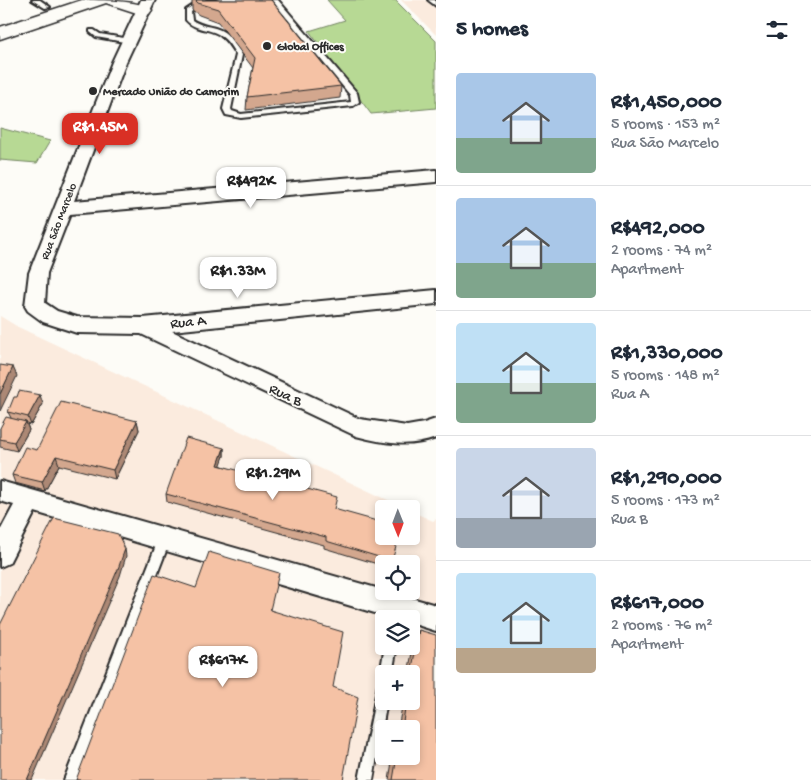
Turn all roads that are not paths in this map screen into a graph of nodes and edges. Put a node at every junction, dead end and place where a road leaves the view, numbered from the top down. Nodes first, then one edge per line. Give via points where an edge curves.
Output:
1 (67, 0) edge
2 (99, 0) edge
3 (113, 0) edge
4 (214, 0) edge
5 (275, 0) edge
6 (431, 0) edge
7 (41, 3) edge
8 (436, 4) edge
9 (145, 5) edge
10 (0, 21) edge
11 (0, 32) edge
12 (92, 32) dead end
13 (130, 41) junction
14 (436, 176) edge
15 (64, 208) junction
16 (436, 297) edge
17 (35, 306) joint
18 (143, 326) junction
19 (436, 428) edge
20 (0, 491) edge
21 (29, 500) junction
22 (165, 538) junction
23 (0, 555) edge
24 (388, 610) edge
25 (420, 616) edge
26 (436, 618) edge
27 (379, 710) edge
28 (71, 780) edge
29 (366, 780) edge

1 - 7 main road
2 - 11 main road
3 - 9 main road
4 - 5 lane via 192,7 188,11 189,20 221,32 239,55 227,109 229,113 241,116 353,104 354,95
6 - 8 lane
7 - 10 main road
9 - 13 street, Rua São Marcelo
12 - 13 lane via 98,36
13 - 15 street, Rua São Marcelo
14 - 15 street
15 - 17 street, Rua São Marcelo via 38,273
16 - 18 street, Rua A
17 - 18 street, Rua A via 50,318 77,325
18 - 19 street, Rua B via 356,427 405,435
20 - 21 street
21 - 22 street
21 - 23 street
22 - 24 street
22 - 28 lane
25 - 26 street
27 - 29 lane

